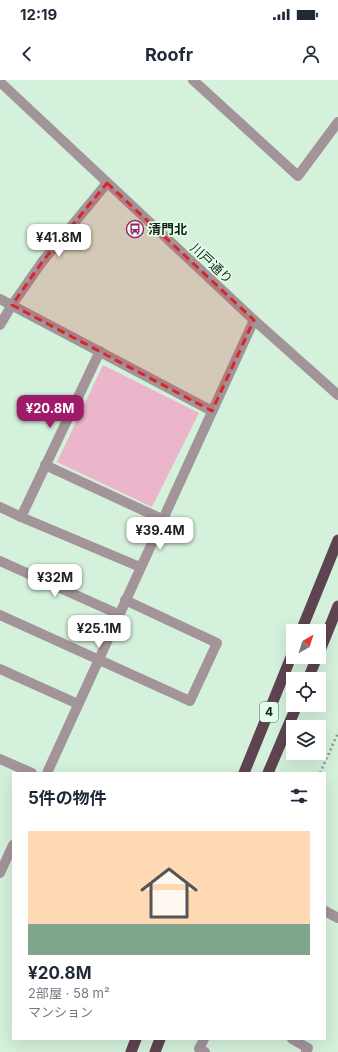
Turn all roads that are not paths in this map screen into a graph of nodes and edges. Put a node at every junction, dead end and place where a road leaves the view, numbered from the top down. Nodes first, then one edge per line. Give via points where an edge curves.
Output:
1 (193, 80) edge
2 (0, 82) edge
3 (338, 122) edge
4 (107, 184) junction
5 (0, 299) edge
6 (12, 305) junction
7 (254, 320) junction
8 (0, 325) edge
9 (100, 351) junction
10 (338, 395) edge
11 (212, 411) junction
12 (45, 465) junction
13 (0, 507) edge
14 (21, 517) junction
15 (162, 519) junction
16 (338, 540) edge
17 (0, 561) edge
18 (140, 567) junction
19 (125, 600) junction
20 (338, 606) edge
21 (118, 614) junction
22 (0, 615) edge
23 (304, 624) edge
24 (326, 636) edge
25 (98, 660) junction
26 (288, 664) edge
27 (0, 669) edge
28 (78, 704) junction
29 (294, 712) edge
30 (0, 759) edge
31 (30, 772) edge
32 (47, 772) edge
33 (244, 772) edge
34 (268, 772) edge
35 (12, 846) edge
36 (4, 856) edge
37 (0, 873) edge
38 (326, 912) edge
39 (338, 918) edge
40 (136, 1040) edge
41 (160, 1040) edge
42 (204, 1040) edge
43 (294, 1040) edge
44 (131, 1052) edge
45 (155, 1052) edge
46 (205, 1052) edge
47 (306, 1052) edge

1 - 3 street via 298,176
2 - 4 street, 川戸通り
4 - 6 street via 42,262
4 - 7 street, 川戸通り
5 - 6 street
6 - 8 street
6 - 9 street
7 - 10 street, 川戸通り
7 - 11 street
9 - 11 street
9 - 12 street
11 - 15 street
12 - 14 street
12 - 15 street
13 - 14 street
14 - 18 street
15 - 18 street
16 - 23 highway
17 - 21 street
18 - 19 street
19 - 21 street
19 - 25 street via 217,643 190,701
20 - 24 highway
21 - 25 street
22 - 25 street
25 - 28 street
26 - 33 highway, 4
27 - 28 street
28 - 32 street
29 - 34 highway, 4
30 - 31 street
35 - 36 street
36 - 37 street
38 - 39 street
40 - 44 highway
41 - 45 highway
42 - 46 street via 199,1049
43 - 47 street via 308,1048

